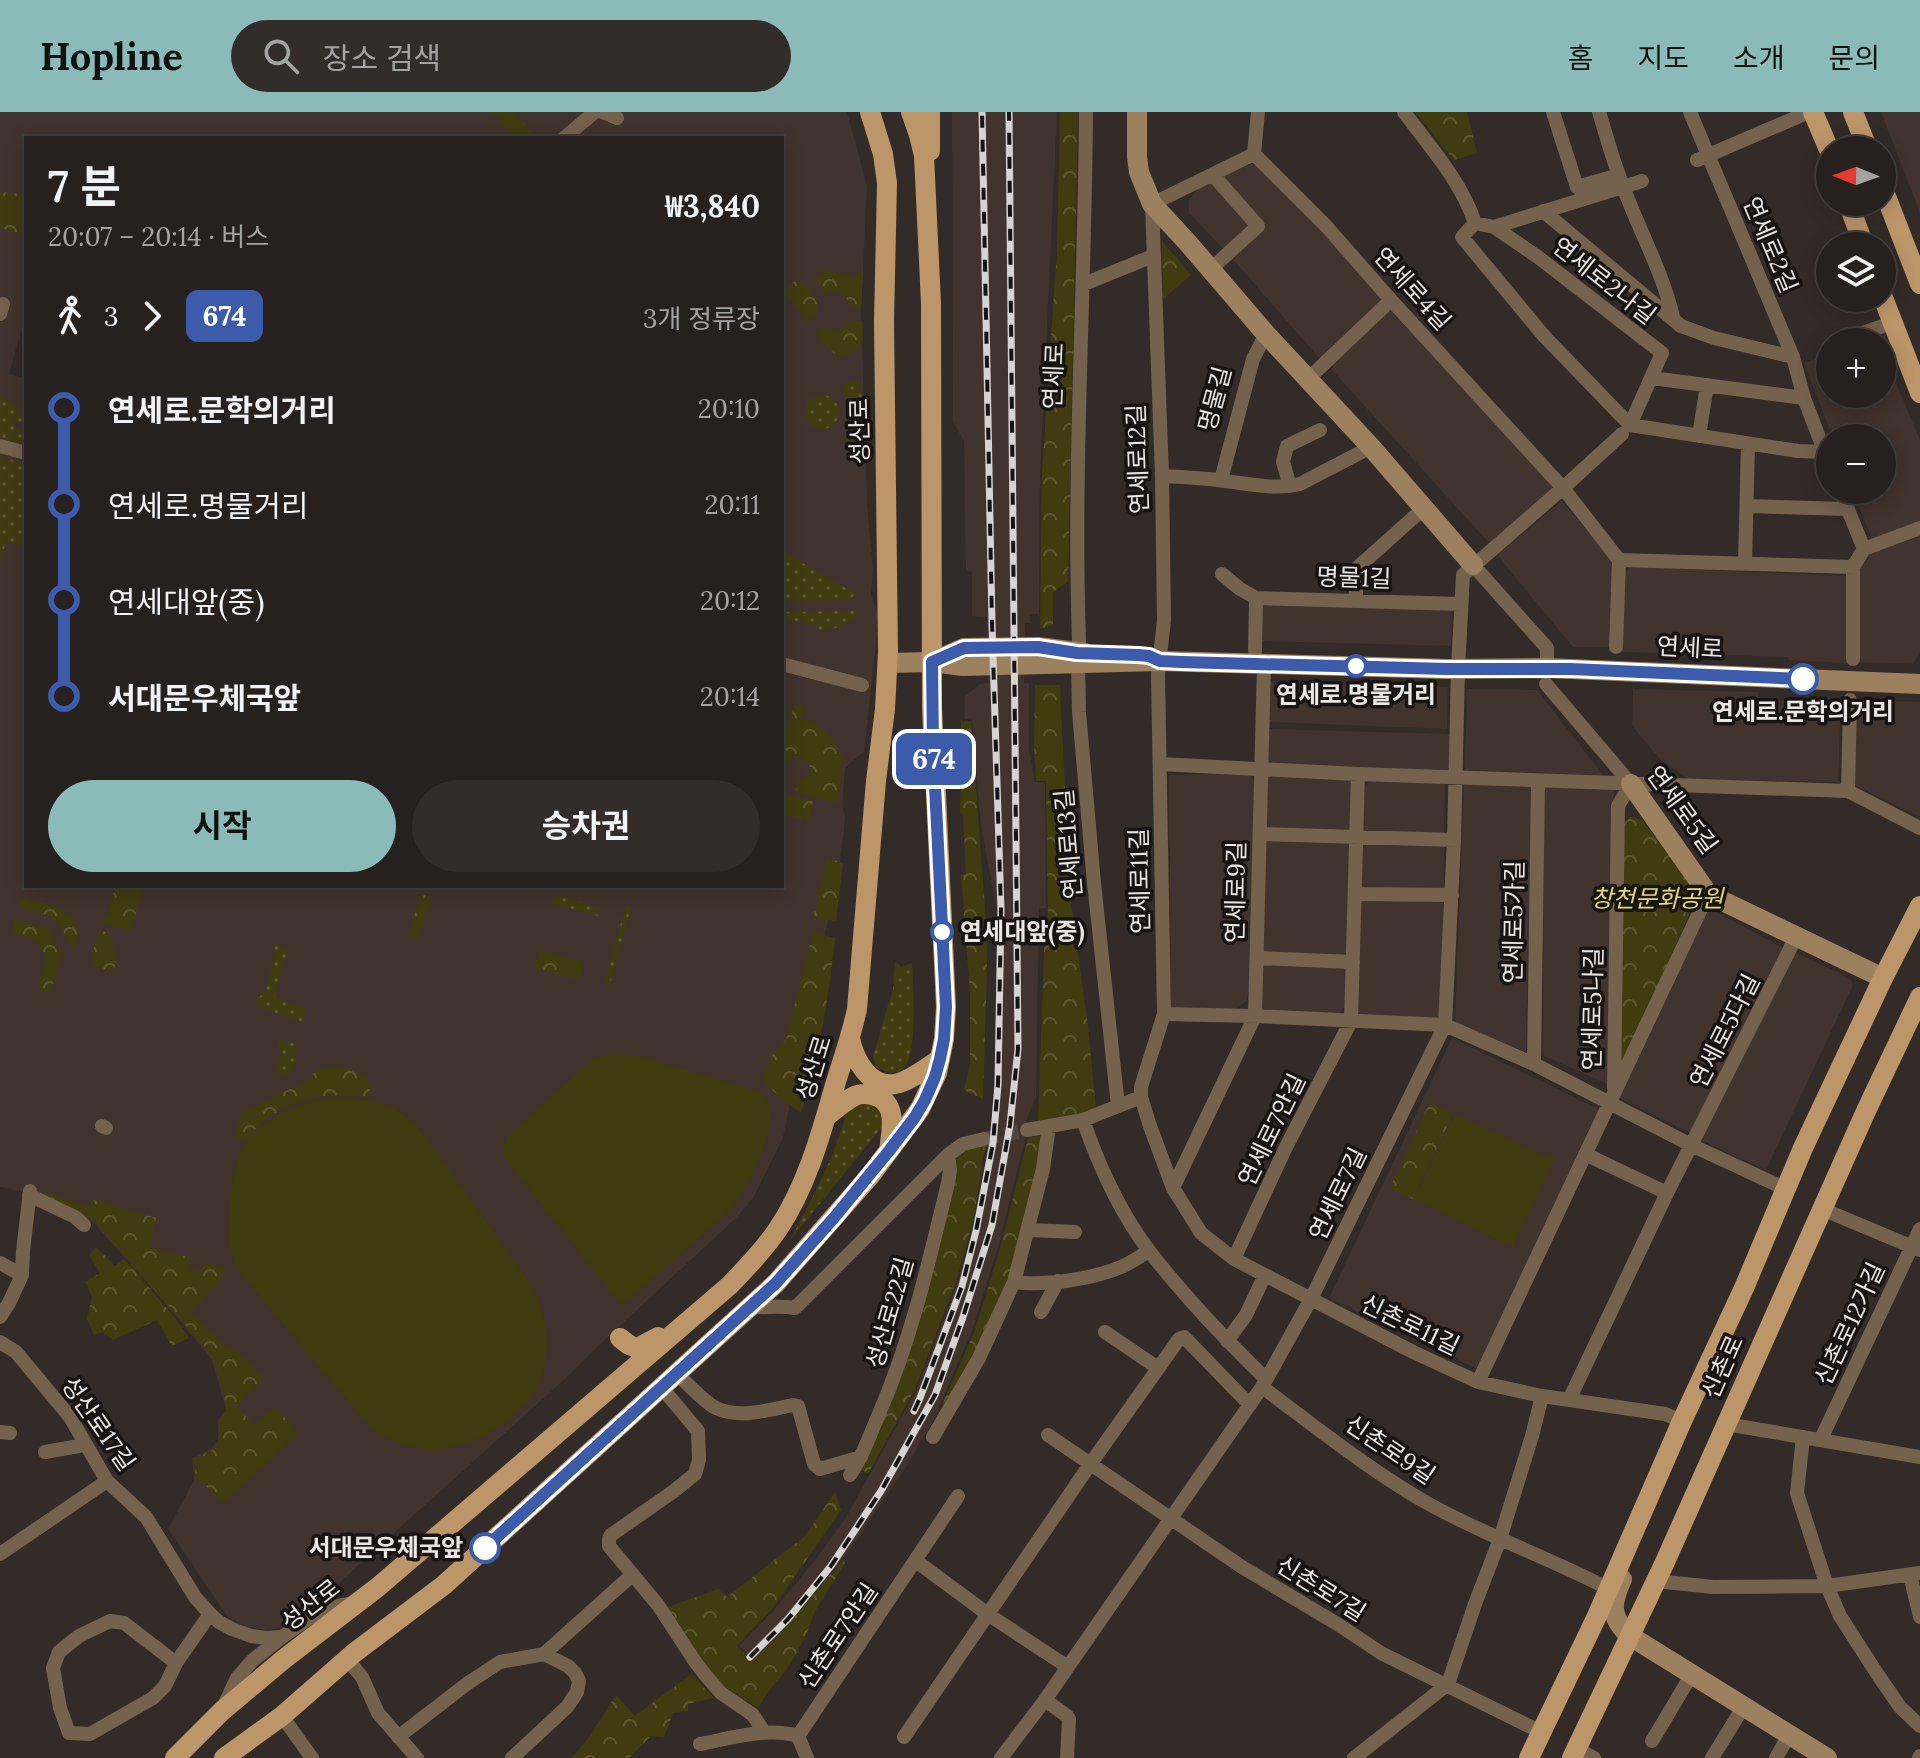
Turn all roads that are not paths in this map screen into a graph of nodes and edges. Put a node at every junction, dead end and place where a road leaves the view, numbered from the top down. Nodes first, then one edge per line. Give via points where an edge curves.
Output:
1 (595, 112) edge
2 (870, 112) edge
3 (911, 112) edge
4 (930, 112) edge
5 (1086, 112) edge
6 (1137, 112) edge
7 (1258, 112) edge
8 (1404, 112) edge
9 (1553, 112) edge
10 (1599, 112) edge
11 (1690, 112) edge
12 (1811, 112) edge
13 (1853, 112) edge
14 (566, 136) edge
15 (1822, 136) edge
16 (1862, 136) edge
17 (1254, 154) junction
18 (1702, 158) junction
19 (1213, 175) junction
20 (1642, 181) dead end
21 (1621, 182) junction
22 (1152, 204) junction
23 (926, 211) junction
24 (1543, 211) junction
25 (1894, 216) edge
26 (1475, 223) junction
27 (1494, 227) junction
28 (1153, 256) junction
29 (1211, 269) junction
30 (1084, 284) junction
31 (1920, 284) edge
32 (1391, 300) junction
33 (1888, 312) edge
34 (1673, 318) junction
35 (1892, 323) junction
36 (1877, 328) edge
37 (1266, 334) junction
38 (1793, 357) junction
39 (1652, 378) junction
40 (1308, 379) junction
41 (1707, 385) junction
42 (1920, 393) edge
43 (1804, 398) junction
44 (1320, 430) dead end
45 (1626, 430) junction
46 (1816, 430) edge
47 (1699, 436) junction
48 (1748, 444) junction
49 (0, 446) edge
50 (1371, 447) junction
51 (24, 452) edge
52 (1816, 456) edge
53 (1162, 476) junction
54 (1221, 480) junction
55 (1290, 486) junction
56 (1563, 488) junction
57 (1845, 504) edge
58 (1747, 506) junction
59 (1424, 508) junction
60 (1847, 509) junction
61 (1920, 528) edge
62 (1864, 549) junction
63 (1619, 560) junction
64 (1745, 563) junction
65 (1473, 565) junction
66 (1853, 567) junction
67 (1222, 574) dead end
68 (1256, 598) junction
69 (1356, 600) junction
70 (1461, 604) junction
71 (1079, 641) dead end
72 (1616, 647) dead end
73 (1259, 658) junction
74 (1547, 659) dead end
75 (1853, 659) dead end
76 (1160, 661) junction
77 (932, 662) junction
78 (888, 663) junction
79 (784, 665) edge
80 (1079, 668) junction
81 (1458, 669) junction
82 (1546, 684) dead end
83 (1920, 684) edge
84 (862, 685) dead end
85 (1850, 700) dead end
86 (1160, 764) junction
87 (1261, 770) junction
88 (1358, 774) junction
89 (1457, 777) junction
90 (1538, 781) junction
91 (1631, 784) junction
92 (1848, 791) junction
93 (1920, 828) edge
94 (1260, 834) junction
95 (1357, 836) junction
96 (1454, 840) junction
97 (1355, 894) junction
98 (1708, 894) junction
99 (1452, 895) junction
100 (1920, 906) edge
101 (1796, 937) junction
102 (1257, 958) junction
103 (1353, 962) junction
104 (1883, 978) junction
105 (1919, 1000) edge
106 (1164, 1014) junction
107 (1255, 1016) junction
108 (1351, 1021) junction
109 (1445, 1025) junction
110 (850, 1038) junction
111 (940, 1059) junction
112 (1534, 1064) junction
113 (1141, 1097) junction
114 (1612, 1098) junction
115 (1118, 1106) junction
116 (826, 1117) junction
117 (1083, 1120) junction
118 (1049, 1126) junction
119 (1027, 1130) tunnel mouth
120 (984, 1139) tunnel mouth
121 (1691, 1145) junction
122 (889, 1151) junction
123 (1585, 1154) junction
124 (948, 1155) junction
125 (1173, 1188) junction
126 (1786, 1189) junction
127 (1667, 1193) junction
128 (1822, 1209) junction
129 (84, 1225) dead end
130 (1920, 1229) edge
131 (1029, 1230) junction
132 (1075, 1232) dead end
133 (1916, 1248) edge
134 (1149, 1251) junction
135 (1234, 1259) junction
136 (0, 1263) edge
137 (22, 1275) junction
138 (1265, 1275) junction
139 (1058, 1281) junction
140 (1014, 1282) junction
141 (1311, 1299) junction
142 (751, 1307) junction
143 (1041, 1312) dead end
144 (696, 1314) junction
145 (0, 1317) edge
146 (1105, 1332) dead end
147 (1227, 1341) junction
148 (0, 1342) edge
149 (1158, 1368) junction
150 (670, 1381) junction
151 (1478, 1382) junction
152 (1264, 1383) junction
153 (1542, 1396) junction
154 (1569, 1400) junction
155 (591, 1403) junction
156 (1250, 1405) junction
157 (1682, 1421) junction
158 (1726, 1424) junction
159 (1048, 1435) dead end
160 (933, 1437) dead end
161 (1803, 1437) junction
162 (1821, 1439) junction
163 (85, 1445) junction
164 (45, 1452) dead end
165 (861, 1457) junction
166 (1920, 1457) edge
167 (1091, 1463) junction
168 (850, 1475) dead end
169 (107, 1481) junction
170 (958, 1496) dead end
171 (1172, 1519) junction
172 (1500, 1539) junction
173 (1631, 1541) junction
174 (0, 1554) edge
175 (916, 1561) junction
176 (1915, 1574) edge
177 (632, 1575) junction
178 (1656, 1581) junction
179 (1827, 1586) junction
180 (1609, 1589) junction
181 (358, 1602) junction
182 (210, 1614) junction
183 (989, 1615) junction
184 (1920, 1617) edge
185 (1630, 1636) junction
186 (282, 1637) junction
187 (544, 1654) junction
188 (347, 1659) junction
189 (176, 1663) junction
190 (1068, 1667) junction
191 (1692, 1674) junction
192 (1448, 1684) junction
193 (1045, 1700) junction
194 (1744, 1706) junction
195 (222, 1711) junction
196 (282, 1716) junction
197 (1920, 1726) edge
198 (764, 1732) junction
199 (1541, 1732) junction
200 (1789, 1735) junction
201 (798, 1736) junction
202 (398, 1737) junction
203 (904, 1737) dead end
204 (1652, 1741) dead end
205 (700, 1744) dead end
206 (1581, 1755) edge
207 (175, 1758) edge
208 (224, 1758) edge
209 (312, 1758) edge
210 (417, 1758) edge
211 (512, 1758) edge
212 (807, 1758) edge
213 (1001, 1758) edge
214 (1067, 1758) edge
215 (1354, 1758) edge
216 (1529, 1758) edge
217 (1712, 1758) edge
218 (1776, 1758) edge
219 (1827, 1758) edge

1 - 14 street
2 - 78 main road, 성산로 via 887,183
3 - 23 main road via 922,145
4 - 23 main road
5 - 30 street, 연세로
6 - 22 street via 1139,172
7 - 17 street
8 - 26 street via 1458,186
9 - 21 street via 1577,187
10 - 21 street
11 - 18 street, 연세로2길
12 - 15 main road
12 - 18 street
13 - 16 main road
17 - 19 street
17 - 32 street, 연세로4길
18 - 38 street, 연세로2길
19 - 22 street
19 - 29 street via 1258,226
20 - 21 street
21 - 24 street
21 - 34 street
22 - 28 street, 연세로12길
22 - 29 street
23 - 77 main road
24 - 27 street
24 - 34 street
25 - 31 main road
26 - 27 street
26 - 45 street via 1462,237
27 - 39 street, 연세로2나길 via 1662,353
28 - 30 street
28 - 53 street, 연세로12길
29 - 37 street
30 - 71 street, 연세로
32 - 40 street
32 - 56 street, 연세로4길
33 - 35 main road
34 - 38 street via 1714,338
35 - 36 street
35 - 42 main road
37 - 40 street
37 - 54 street, 명물길 via 1253,359
38 - 43 street, 연세로2길
39 - 41 street
39 - 45 street, 연세로2나길
40 - 50 street
41 - 43 street
41 - 47 street
43 - 46 street, 연세로2길
44 - 55 street via 1287,446 1283,462
45 - 47 street
45 - 56 street
47 - 48 street
48 - 52 street
48 - 58 street
49 - 51 street
50 - 55 street
50 - 59 street
53 - 54 street
53 - 76 street, 연세로12길
54 - 55 street
56 - 63 street, 연세로4길
56 - 65 street
57 - 60 street
58 - 60 street
58 - 64 street
59 - 65 street
59 - 69 street via 1356,569
60 - 62 street
61 - 62 street
62 - 66 street
63 - 64 street
63 - 72 street
64 - 66 street
65 - 70 street via 1463,575
65 - 74 street via 1547,648
66 - 75 street
67 - 68 street
68 - 69 street, 명물1길
68 - 73 street
69 - 70 street, 명물1길
70 - 81 street
73 - 76 street, 연세로
73 - 81 street, 연세로
73 - 87 street, 연세로9길
76 - 77 street, 연세로 via 1008,647 964,648
76 - 80 street, 연세로
76 - 86 street, 연세로11길
77 - 78 street, 연세로
77 - 80 street, 연세로
77 - 111 main road via 946,1007
78 - 110 main road, 성산로 via 861,974
79 - 84 street
80 - 115 street, 연세로13길 via 1092,868
81 - 83 street, 연세로 via 1585,669
81 - 89 street, 연세로7길
82 - 91 street, 연세로5길
85 - 92 street
86 - 87 street
86 - 106 street, 연세로11길
87 - 88 street
87 - 94 street, 연세로9길
88 - 89 street
88 - 95 street, 연세로7안길
89 - 90 street
89 - 96 street, 연세로7길
90 - 91 street
90 - 112 street, 연세로5가길
91 - 92 street
91 - 98 street, 연세로5길
91 - 114 street, 연세로5나길 via 1618,806
92 - 93 street
94 - 95 street
94 - 102 street, 연세로9길
95 - 96 street
95 - 97 street, 연세로7안길
96 - 99 street, 연세로7길
97 - 99 street
97 - 103 street, 연세로7안길
98 - 101 street, 연세로5길
98 - 114 street, 연세로5나길
99 - 109 street, 연세로7길
100 - 104 main road, 신촌로
101 - 104 street, 연세로5길
101 - 121 street, 연세로5다길
102 - 103 street
102 - 107 street, 연세로9길
103 - 108 street, 연세로7안길
104 - 126 main road, 신촌로
105 - 128 main road, 신촌로
106 - 107 street
106 - 113 street, 연세로11길
107 - 108 street
107 - 125 street, 연세로9길
108 - 109 street
108 - 135 street, 연세로7안길
109 - 112 street, 연세로5나길
109 - 141 street, 연세로7길
110 - 111 main road via 856,1060 883,1082 906,1080
110 - 116 main road, 성산로
111 - 122 main road via 925,1100
112 - 114 street, 연세로5나길
113 - 115 street
113 - 125 street, 신촌로11길
114 - 121 street
114 - 123 street, 연세로5나길
115 - 117 street
116 - 122 main road via 856,1095 882,1098 892,1122
116 - 144 main road, 성산로 via 779,1227 756,1258
117 - 118 street
117 - 134 street, 신촌로9길 via 1120,1205
118 - 119 street
118 - 131 street
120 - 124 street, 성산로22길
121 - 126 street
121 - 127 street, 연세로5다길
122 - 142 main road
123 - 127 street
123 - 151 street, 연세로5나길
124 - 142 street, 성산로22길 via 795,1308
124 - 165 street, 성산로22길 via 948,1183 917,1305
125 - 135 street, 신촌로11길 via 1201,1233
126 - 157 main road, 신촌로
127 - 154 street, 연세로5다길
128 - 133 street
128 - 158 main road, 신촌로
129 - 137 street via 30,1193
130 - 133 street, 신촌로12가길
131 - 132 street
131 - 140 street
133 - 162 street, 신촌로12가길
134 - 139 street via 1114,1270
134 - 147 street, 신촌로9길
135 - 138 street, 신촌로11길
136 - 137 street
137 - 145 street
138 - 141 street, 신촌로11길
138 - 147 street
139 - 140 street
139 - 143 street
140 - 160 street via 979,1358
141 - 151 street, 신촌로11길
141 - 152 street, 연세로7길
142 - 150 main road
144 - 155 main road, 성산로
144 - 155 main road via 642,1347 616,1342 613,1371
146 - 149 street
147 - 152 street, 신촌로9길
148 - 163 street, 성산로17길 via 43,1383
149 - 156 street via 1184,1337
149 - 167 street
150 - 165 street via 721,1410 798,1406 814,1464 820,1469
150 - 177 street via 698,1431 699,1460 695,1474 609,1539
150 - 188 main road via 444,1585
151 - 153 street, 신촌로11길
152 - 156 street
152 - 172 street, 신촌로9길 via 1389,1480
153 - 154 street, 신촌로11길
153 - 172 street
154 - 157 street, 신촌로11길
155 - 181 main road, 성산로
156 - 171 street
157 - 173 main road, 신촌로
158 - 161 street
158 - 178 main road, 신촌로
159 - 167 street, 신촌로7길
161 - 162 street
161 - 179 street via 1797,1493
162 - 166 street
163 - 164 street
163 - 169 street, 성산로17길
165 - 168 street, 성산로22길
167 - 171 street, 신촌로7길
167 - 183 street
169 - 174 street
169 - 182 street, 성산로17길 via 146,1517
170 - 175 street, 신촌로7안길
171 - 190 street
171 - 192 street, 신촌로7길 via 1381,1653
172 - 180 street, 신촌로9길
172 - 192 street
173 - 180 main road, 신촌로
173 - 185 street via 1632,1555 1614,1603 1617,1622
175 - 183 street
175 - 201 street, 신촌로7안길
176 - 179 street
176 - 184 street
177 - 187 street
177 - 198 street via 721,1693 753,1715
178 - 179 street via 1713,1587
178 - 185 main road, 신촌로
179 - 197 street via 1884,1684
180 - 199 main road, 신촌로
181 - 186 street via 322,1609
181 - 195 main road, 성산로
182 - 186 street, 성산로17길 via 251,1636
182 - 189 street
183 - 190 street
183 - 203 street
185 - 191 street
185 - 206 main road, 신촌로
186 - 195 street via 237,1678
187 - 202 street via 500,1662
187 - 211 street via 575,1673 577,1692
188 - 196 main road
188 - 202 street
189 - 189 street via 153,1698 90,1734 69,1733 53,1668 59,1652 79,1636 110,1621 124,1623
190 - 193 street
191 - 194 street
191 - 204 street
192 - 199 street, 신촌로7길
192 - 215 street
193 - 213 street
193 - 214 street via 1069,1719
194 - 200 street
194 - 217 street
195 - 207 main road, 성산로
196 - 208 main road
196 - 209 street
198 - 201 street
198 - 205 street
199 - 216 main road, 신촌로
200 - 218 street
200 - 219 street
201 - 212 street
202 - 210 street

